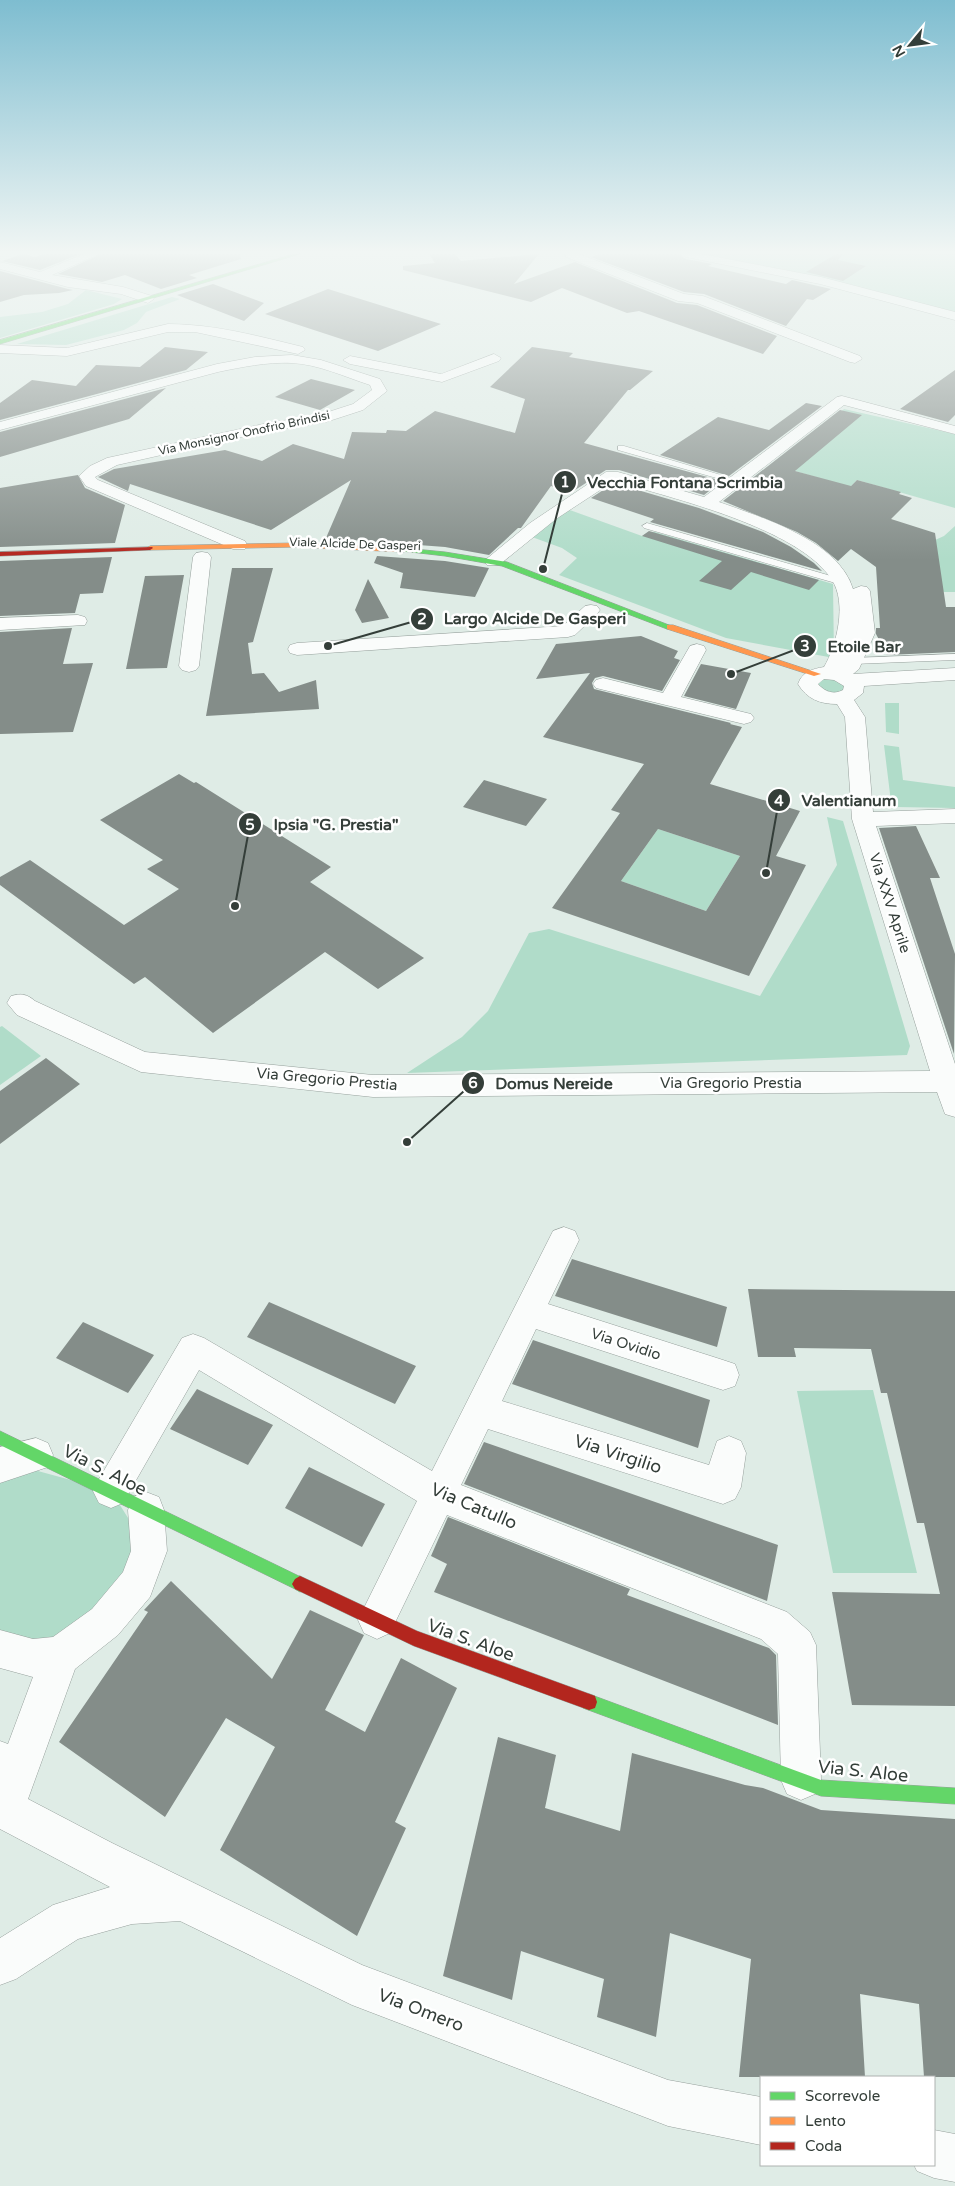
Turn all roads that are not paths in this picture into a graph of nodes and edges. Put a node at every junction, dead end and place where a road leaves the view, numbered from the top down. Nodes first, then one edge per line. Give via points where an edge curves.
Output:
1 (246, 356) edge
2 (251, 356) edge
3 (332, 356) edge
4 (847, 356) edge
5 (243, 358) junction
6 (494, 358) dead end
7 (855, 359) dead end
8 (216, 368) junction
9 (442, 378) junction
10 (410, 387) dead end
11 (394, 393) dead end
12 (358, 407) junction
13 (0, 426) edge
14 (955, 430) edge
15 (620, 448) dead end
16 (737, 481) junction
17 (710, 502) junction
18 (647, 526) dead end
19 (239, 545) junction
20 (0, 554) edge
21 (202, 557) junction
22 (99, 562) dead end
23 (496, 568) junction
24 (842, 582) junction
25 (590, 610) dead end
26 (78, 620) dead end
27 (0, 624) edge
28 (297, 649) dead end
29 (697, 650) dead end
30 (955, 657) edge
31 (751, 665) dead end
32 (189, 666) dead end
33 (780, 674) dead end
34 (955, 674) edge
35 (831, 679) junction
36 (603, 684) dead end
37 (669, 700) junction
38 (744, 718) dead end
39 (863, 820) junction
40 (952, 822) edge
41 (20, 1003) dead end
42 (951, 1094) edge
43 (564, 1240) dead end
44 (528, 1312) junction
45 (723, 1375) dead end
46 (479, 1410) junction
47 (0, 1438) edge
48 (730, 1453) dead end
49 (36, 1455) junction
50 (0, 1466) edge
51 (111, 1491) junction
52 (438, 1494) junction
53 (146, 1510) junction
54 (377, 1620) junction
55 (0, 1649) edge
56 (60, 1656) junction
57 (0, 1761) edge
58 (801, 1780) junction
59 (955, 1796) edge
60 (2, 1816) edge
61 (182, 1900) junction
62 (0, 1963) edge
63 (760, 2121) edge
64 (935, 2154) edge
65 (955, 2158) edge

1 - 5 street
2 - 5 street
3 - 9 street
4 - 7 street
5 - 8 street
6 - 9 street
8 - 12 street, Via Monsignor Onofrio Brindisi via 292,359 316,363 375,382 380,391
8 - 13 street, Via Monsignor Onofrio Brindisi
9 - 10 street
11 - 12 street
12 - 19 street, Via Monsignor Onofrio Brindisi via 321,419 268,427 112,461 88,476 92,483
14 - 16 street via 842,400
15 - 16 lane
16 - 17 street
17 - 23 street via 612,475 526,533
17 - 24 street via 809,546 830,562
17 - 35 street via 793,527 822,542 849,562 861,581 866,633
18 - 24 lane
19 - 20 main road, Viale Alcide De Gasperi
19 - 23 main road, Viale Alcide De Gasperi via 390,548
21 - 22 main road, Viale Alcide De Gasperi
21 - 23 main road, Viale Alcide De Gasperi via 393,558
21 - 32 street
23 - 35 main road via 504,564 686,633
24 - 35 street via 848,608 844,645
25 - 28 street via 568,631
26 - 27 street
29 - 37 street
30 - 35 lane
31 - 33 main road
34 - 35 street
35 - 39 street, Via XXV Aprile via 855,717
36 - 37 street
37 - 38 street
39 - 40 street
39 - 42 street, Via XXV Aprile
41 - 42 street, Via Gregorio Prestia via 142,1062 373,1086
43 - 44 street
44 - 45 street, Via Ovidio
44 - 46 street
46 - 48 street, Via Virgilio via 723,1488
46 - 52 street
47 - 49 main road, Via S. Aloe
49 - 50 street
49 - 51 main road, Via S. Aloe
51 - 52 street, Via Catullo via 194,1349
51 - 53 main road, Via S. Aloe
52 - 54 street
52 - 58 street, Via Catullo via 774,1625 797,1645
53 - 54 main road, Via S. Aloe
53 - 56 street via 149,1551 137,1584 105,1622
54 - 58 main road, Via S. Aloe via 414,1638
55 - 56 street via 33,1658
56 - 60 street
57 - 60 street
58 - 59 main road, Via S. Aloe via 821,1788
60 - 61 street, Via Omero
61 - 62 street via 132,1902 68,1920
61 - 63 street, Via Omero via 352,1984 502,2042 668,2103
64 - 65 street

